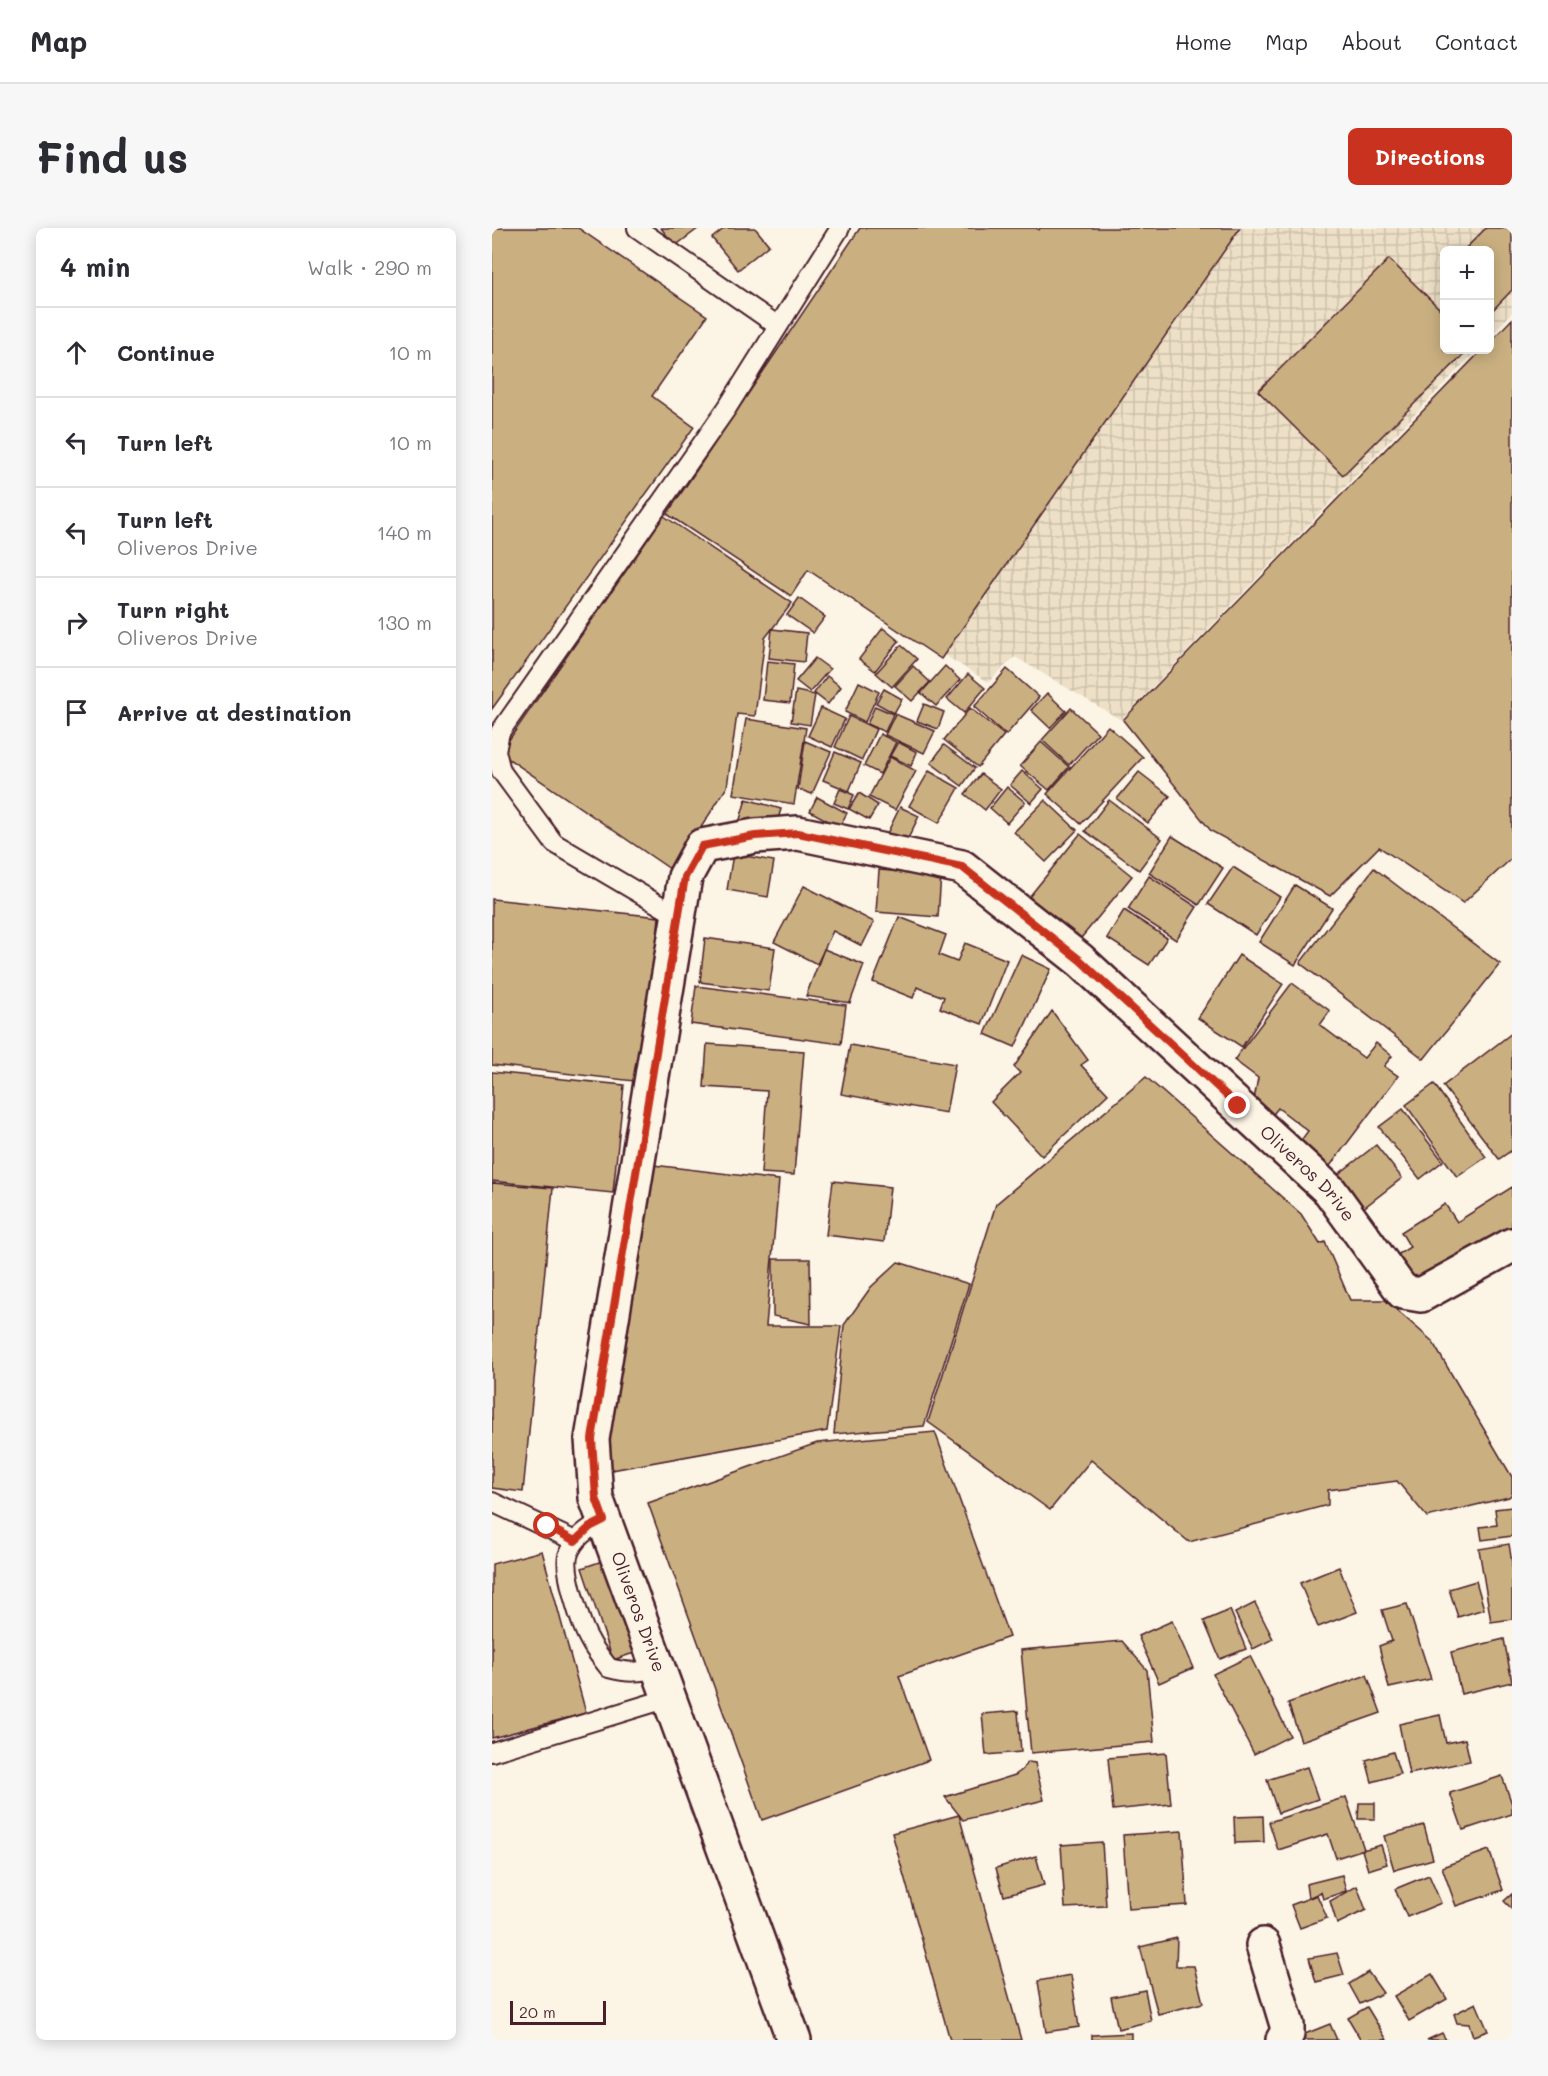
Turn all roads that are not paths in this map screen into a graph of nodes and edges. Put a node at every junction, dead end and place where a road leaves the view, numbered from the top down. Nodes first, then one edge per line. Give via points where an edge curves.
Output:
1 (638, 228) edge
2 (840, 228) edge
3 (778, 326) junction
4 (678, 916) junction
5 (1512, 1245) edge
6 (492, 1502) edge
7 (604, 1520) junction
8 (575, 1541) junction
9 (658, 1667) junction
10 (669, 1698) junction
11 (492, 1752) edge
12 (1263, 1944) dead end
13 (794, 2040) edge
14 (1283, 2040) edge

1 - 3 lane
2 - 3 lane
3 - 4 lane via 727,408 500,732 496,751 501,771 554,843
4 - 5 street, Oliveros Drive via 685,877 702,846 755,836 798,833 962,867 1080,960 1330,1191 1403,1292 1421,1295
4 - 7 street, Oliveros Drive via 592,1439 596,1498
6 - 8 lane
7 - 8 lane
7 - 9 street, Oliveros Drive
8 - 9 lane via 568,1557 571,1587 589,1641 609,1668 628,1673
9 - 10 street, Oliveros Drive
10 - 11 lane
10 - 13 street, Oliveros Drive
12 - 14 street via 1287,2025

